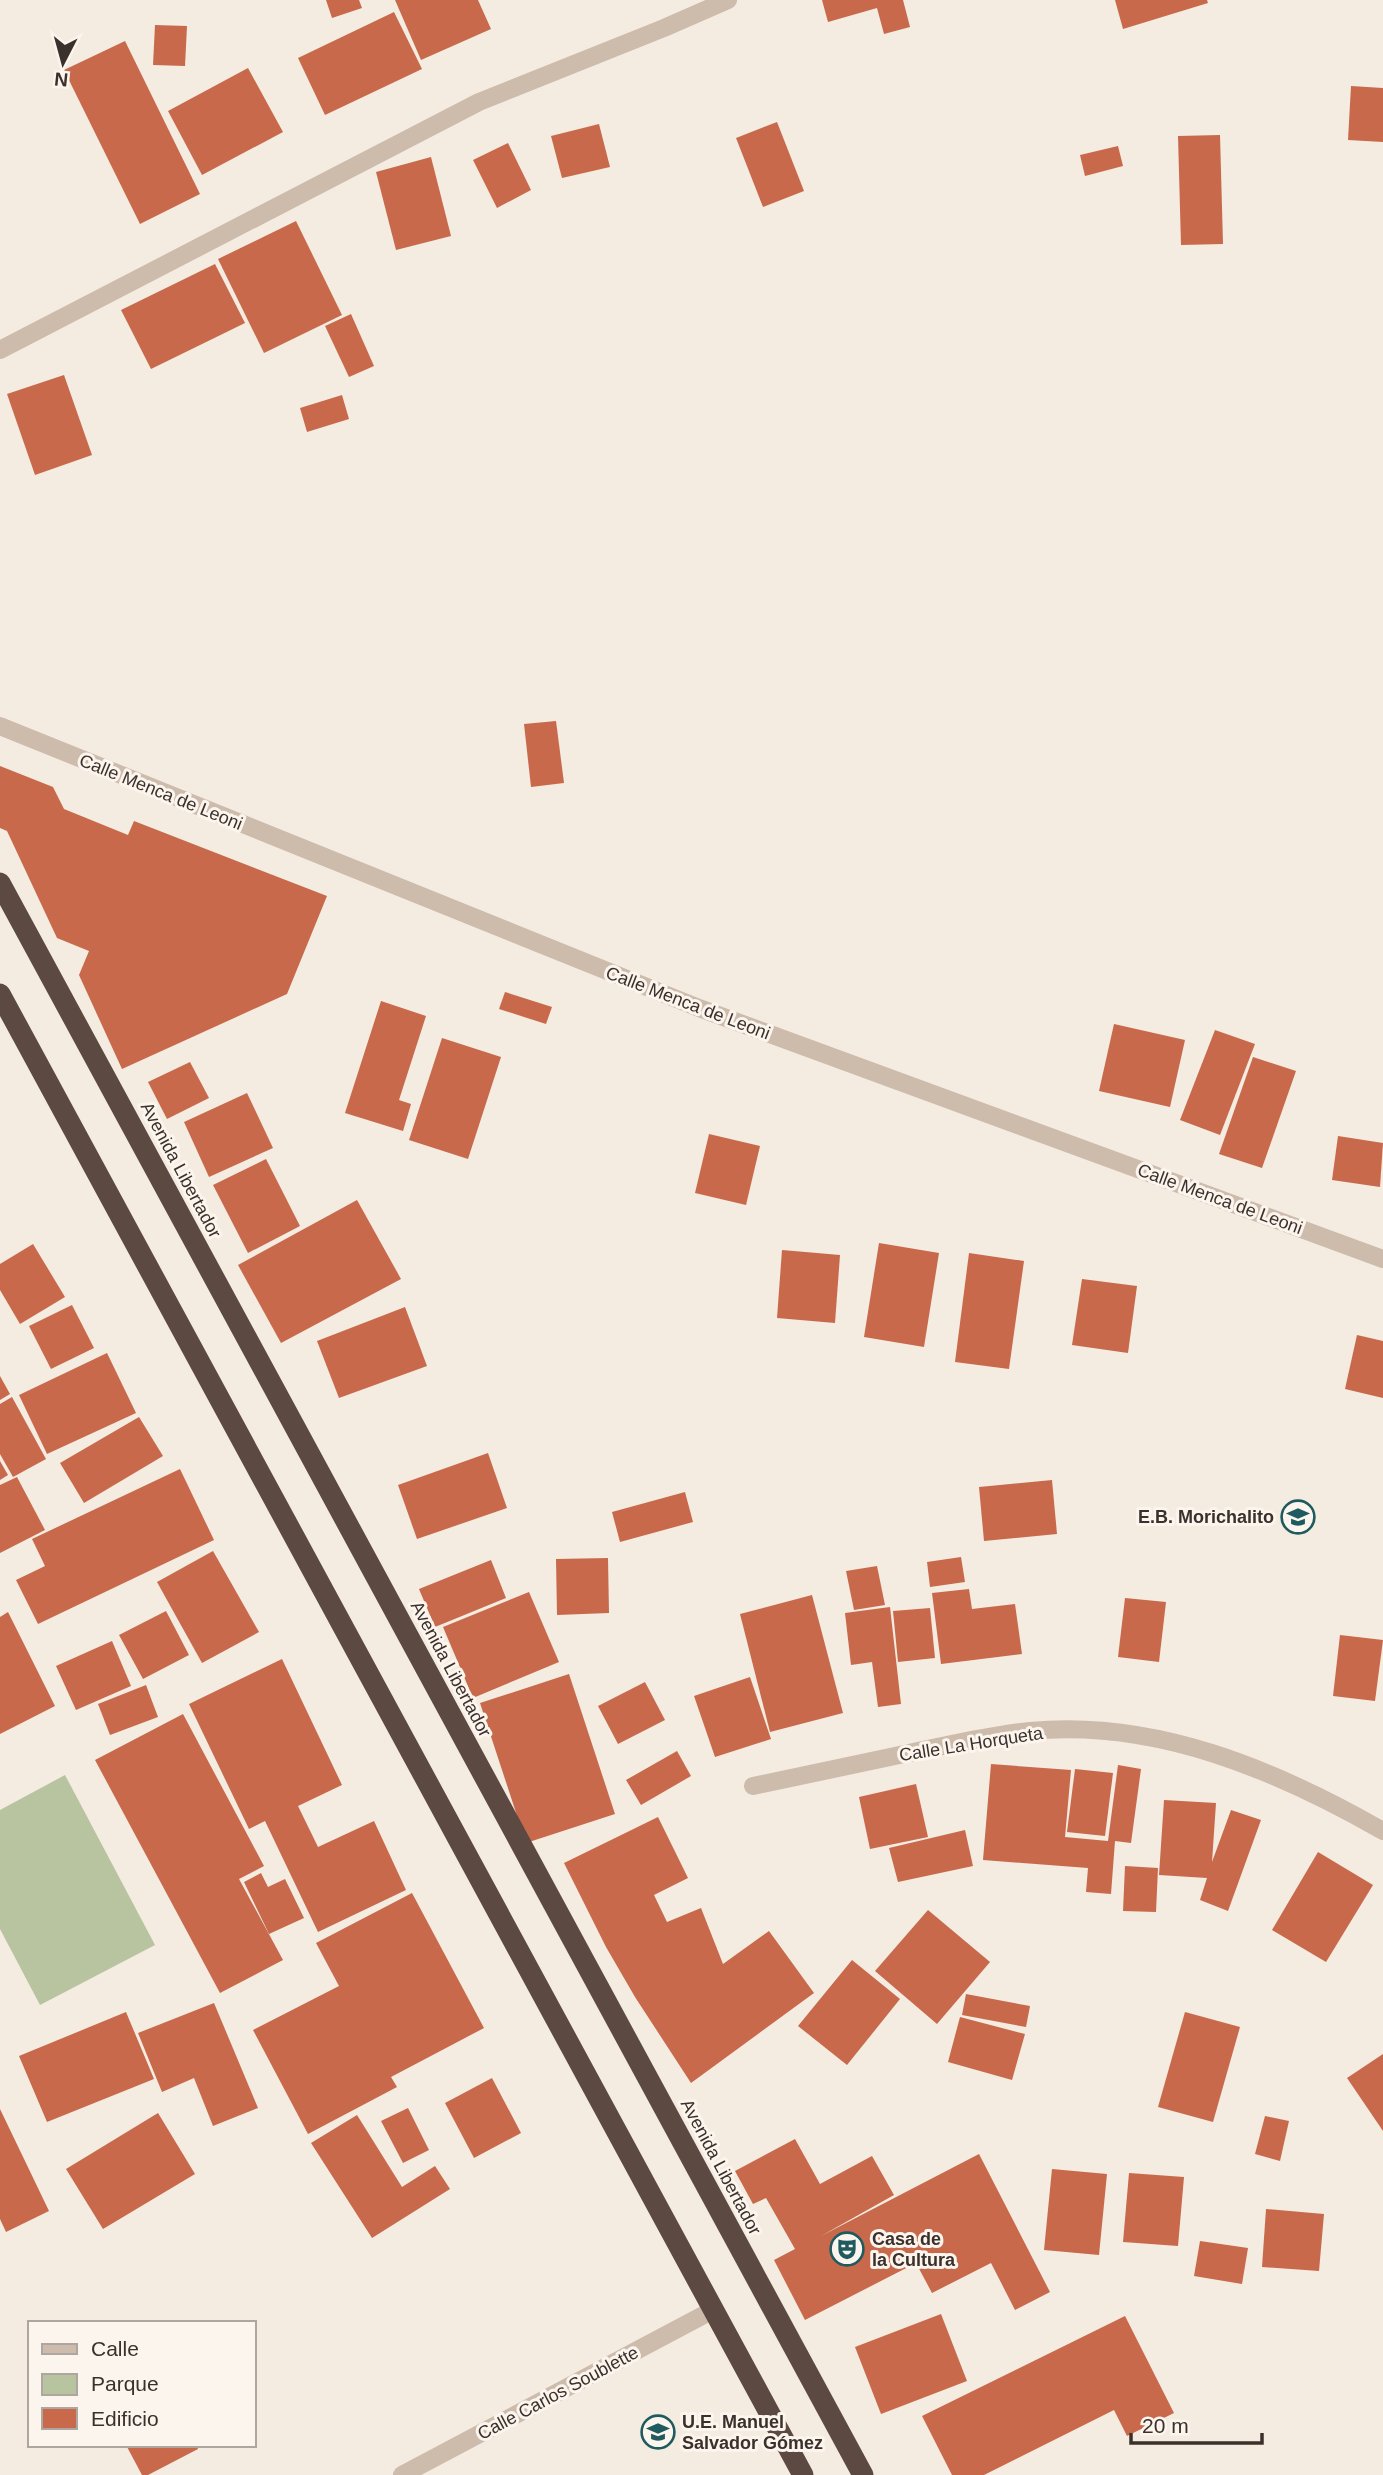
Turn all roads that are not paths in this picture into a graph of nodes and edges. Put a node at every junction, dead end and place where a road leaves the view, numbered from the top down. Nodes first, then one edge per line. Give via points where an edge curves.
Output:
1 (728, 0) edge
2 (0, 350) edge
3 (0, 726) edge
4 (0, 883) edge
5 (0, 994) edge
6 (1383, 1259) edge
7 (753, 1786) dead end
8 (1383, 1831) edge
9 (713, 2310) junction
10 (402, 2475) edge
11 (803, 2475) edge
12 (863, 2475) edge

1 - 2 street via 479,102
3 - 6 street, Calle Menca de Leoni via 699,1009
4 - 12 highway, Avenida Libertador
5 - 9 highway
7 - 8 street, Calle La Horqueta via 967,1741 1031,1731 1092,1731 1167,1739 1241,1762 1336,1804
9 - 10 street, Calle Carlos Soublette
9 - 11 highway

